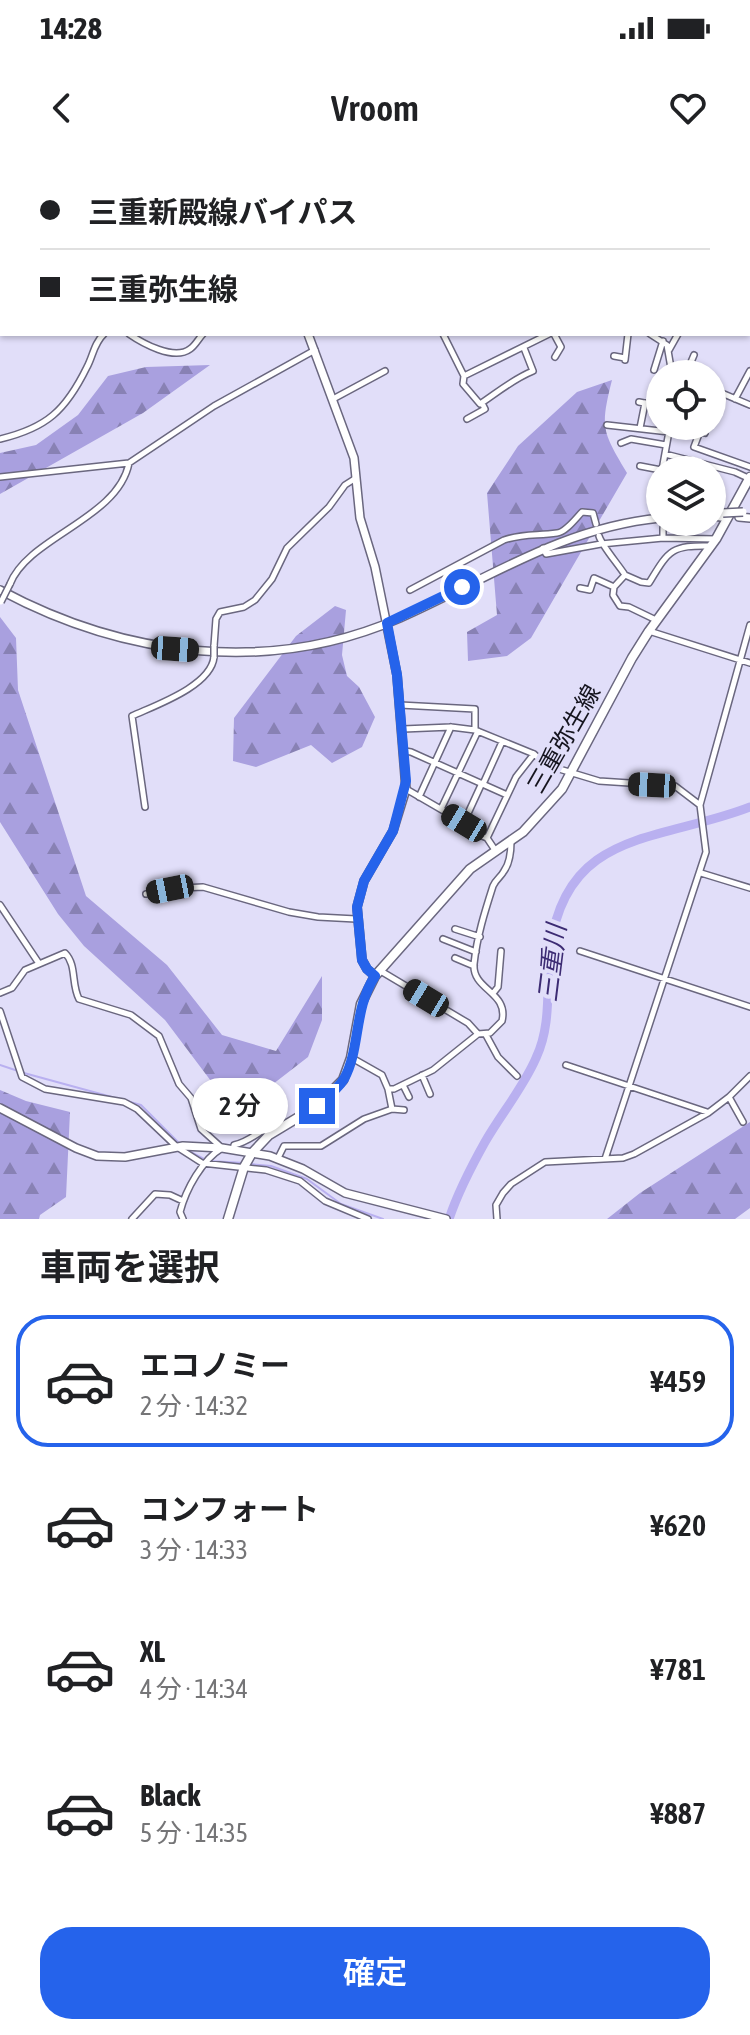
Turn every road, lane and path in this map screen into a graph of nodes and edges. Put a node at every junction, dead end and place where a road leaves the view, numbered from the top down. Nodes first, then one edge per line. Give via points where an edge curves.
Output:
1 (102, 336) edge
2 (133, 336) edge
3 (201, 336) edge
4 (309, 336) edge
5 (444, 336) edge
6 (544, 336) edge
7 (547, 336) edge
8 (628, 336) edge
9 (654, 336) edge
10 (677, 336) edge
11 (663, 341) junction
12 (524, 348) junction
13 (315, 350) junction
14 (668, 351) junction
15 (694, 355) dead end
16 (614, 356) dead end
17 (555, 357) dead end
18 (657, 360) edge
19 (670, 360) edge
20 (692, 360) edge
21 (385, 371) dead end
22 (750, 371) edge
23 (464, 376) junction
24 (726, 395) edge
25 (333, 399) junction
26 (735, 399) junction
27 (482, 403) junction
28 (646, 403) edge
29 (750, 405) edge
30 (467, 419) dead end
31 (607, 425) dead end
32 (640, 428) junction
33 (646, 428) edge
34 (0, 439) edge
35 (667, 440) edge
36 (698, 440) edge
37 (621, 443) dead end
38 (666, 445) junction
39 (665, 454) joint
40 (672, 456) edge
41 (129, 463) junction
42 (640, 466) dead end
43 (646, 467) edge
44 (750, 467) edge
45 (726, 470) edge
46 (0, 477) edge
47 (357, 478) junction
48 (750, 478) edge
49 (746, 494) edge
50 (746, 514) edge
51 (726, 515) edge
52 (646, 520) edge
53 (596, 524) dead end
54 (599, 536) dead end
55 (663, 538) joint
56 (714, 543) junction
57 (601, 544) junction
58 (543, 548) junction
59 (625, 575) junction
60 (614, 587) junction
61 (580, 588) dead end
62 (0, 590) edge
63 (410, 590) dead end
64 (1, 604) edge
65 (656, 620) junction
66 (387, 623) junction
67 (750, 625) edge
68 (649, 631) junction
69 (739, 660) junction
70 (750, 663) edge
71 (400, 705) junction
72 (451, 727) junction
73 (403, 729) junction
74 (476, 731) junction
75 (502, 742) junction
76 (405, 751) junction
77 (534, 754) junction
78 (435, 762) junction
79 (572, 772) junction
80 (458, 773) junction
81 (483, 784) junction
82 (406, 789) junction
83 (507, 795) junction
84 (419, 797) junction
85 (145, 807) dead end
86 (700, 808) junction
87 (441, 809) junction
88 (464, 823) junction
89 (487, 838) junction
90 (511, 840) junction
91 (495, 850) junction
92 (701, 873) junction
93 (750, 888) edge
94 (146, 894) dead end
95 (0, 905) edge
96 (356, 919) junction
97 (455, 929) dead end
98 (480, 937) junction
99 (443, 939) dead end
100 (501, 951) dead end
101 (580, 951) dead end
102 (476, 952) junction
103 (455, 958) dead end
104 (38, 962) junction
105 (474, 966) junction
106 (377, 973) junction
107 (665, 979) junction
108 (494, 992) junction
109 (0, 993) edge
110 (750, 1007) edge
111 (0, 1011) edge
112 (478, 1034) junction
113 (486, 1035) junction
114 (351, 1058) junction
115 (566, 1065) dead end
116 (422, 1075) junction
117 (517, 1076) dead end
118 (750, 1076) edge
119 (403, 1085) junction
120 (629, 1086) junction
121 (388, 1089) junction
122 (430, 1094) dead end
123 (409, 1097) dead end
124 (729, 1097) junction
125 (0, 1108) edge
126 (392, 1109) junction
127 (404, 1110) dead end
128 (708, 1113) junction
129 (743, 1122) dead end
130 (277, 1130) junction
131 (177, 1147) junction
132 (222, 1148) junction
133 (233, 1150) junction
134 (278, 1158) junction
135 (605, 1159) junction
136 (207, 1161) junction
137 (247, 1162) junction
138 (183, 1201) junction
139 (434, 1217) edge
140 (132, 1219) edge
141 (183, 1219) edge
142 (228, 1219) edge
143 (368, 1219) edge
144 (446, 1219) edge
145 (497, 1219) edge

1 - 34 street via 60,412
2 - 3 street via 176,352 190,349
4 - 13 street
5 - 23 street
6 - 12 street
7 - 17 street via 561,347
8 - 16 street via 625,359
9 - 11 street
10 - 14 street
11 - 14 street
11 - 18 street
12 - 23 street
12 - 27 street via 533,371
13 - 25 street
13 - 41 street via 214,406
14 - 19 street
15 - 20 street
21 - 25 street
22 - 26 street
23 - 27 street via 463,384
24 - 26 street
25 - 47 street
26 - 29 street
27 - 30 street via 485,409
28 - 32 street via 642,402
31 - 32 street
32 - 33 street
35 - 38 street
36 - 44 street via 694,447
37 - 38 street via 631,439
38 - 39 street
39 - 40 street
41 - 46 street
41 - 64 street, bridge via 109,497 14,574
42 - 43 street
45 - 48 street
47 - 66 street via 360,518
47 - 85 street, bridge via 287,548 255,600 220,612 209,672 179,694 132,716
48 - 49 main road, 三重弥生線
49 - 56 main road, 三重弥生線
50 - 51 street, bridge
52 - 58 street via 597,529
53 - 63 street via 593,513 582,512 557,533 504,540
54 - 57 street
55 - 56 street
55 - 57 street
56 - 59 street via 667,553 645,584
56 - 65 main road, 三重弥生線
57 - 58 street via 546,554
57 - 59 street
58 - 66 street
59 - 60 street
60 - 61 street via 594,578 590,590
60 - 65 street via 620,606
62 - 66 street via 94,632 175,649 276,649
65 - 68 main road, 三重弥生線
66 - 71 street
67 - 69 street
68 - 69 street
68 - 79 main road, 三重弥生線
69 - 70 street
69 - 86 street
71 - 73 street
71 - 74 street via 475,709
72 - 73 street
72 - 74 street
72 - 78 street
73 - 76 street
74 - 75 street
74 - 80 street
75 - 77 street
75 - 81 street
76 - 78 street
76 - 82 street
77 - 79 street via 546,765
77 - 83 street
78 - 80 street
78 - 84 street
79 - 86 street via 599,781 675,786
79 - 90 main road, 三重弥生線 via 543,813
80 - 81 street
80 - 87 street
81 - 83 street
81 - 88 street
82 - 84 street
82 - 96 street via 393,831 361,889
83 - 89 street
84 - 87 street
86 - 92 street via 706,846
87 - 88 street
88 - 89 street
89 - 91 street
90 - 91 main road, 三重弥生線
90 - 98 street via 506,868 494,882 482,915
91 - 106 main road, 三重弥生線 via 470,869
92 - 93 street
92 - 107 street
94 - 96 street via 203,887 289,912
95 - 104 street
96 - 106 street via 364,965
97 - 98 street
98 - 102 street
99 - 102 street
100 - 108 street
101 - 107 street
102 - 105 street
103 - 105 street
104 - 109 street
104 - 132 street via 65,953 79,999 131,1015 159,1036 201,1129
105 - 108 street via 478,980
106 - 112 street via 468,1023
106 - 114 main road, 三重弥生線 via 361,1004
107 - 110 street
107 - 120 street
108 - 113 street via 503,1008 502,1021
111 - 131 street via 22,1077 45,1089 124,1102
112 - 113 street
112 - 116 street
113 - 117 street
114 - 121 street via 382,1075
114 - 130 main road, 三重弥生線 via 336,1089
115 - 120 street
116 - 119 street
116 - 122 street
118 - 124 street
119 - 121 street
119 - 123 street
120 - 128 street
120 - 135 street
121 - 126 street
124 - 128 street
124 - 129 street
125 - 131 street via 97,1156 125,1157
126 - 127 street
126 - 134 street via 364,1119 321,1146 284,1146
128 - 135 street via 634,1154
130 - 133 street via 273,1125
130 - 137 main road, 三重弥生線
131 - 132 street
131 - 136 street
132 - 133 street
132 - 136 street
133 - 137 street
134 - 137 street
134 - 139 street via 345,1193
135 - 145 street via 545,1162 503,1193 496,1205
136 - 137 street
136 - 138 street
137 - 142 main road
137 - 143 street via 300,1181 325,1201
138 - 140 street via 155,1194
138 - 141 street
139 - 144 street

